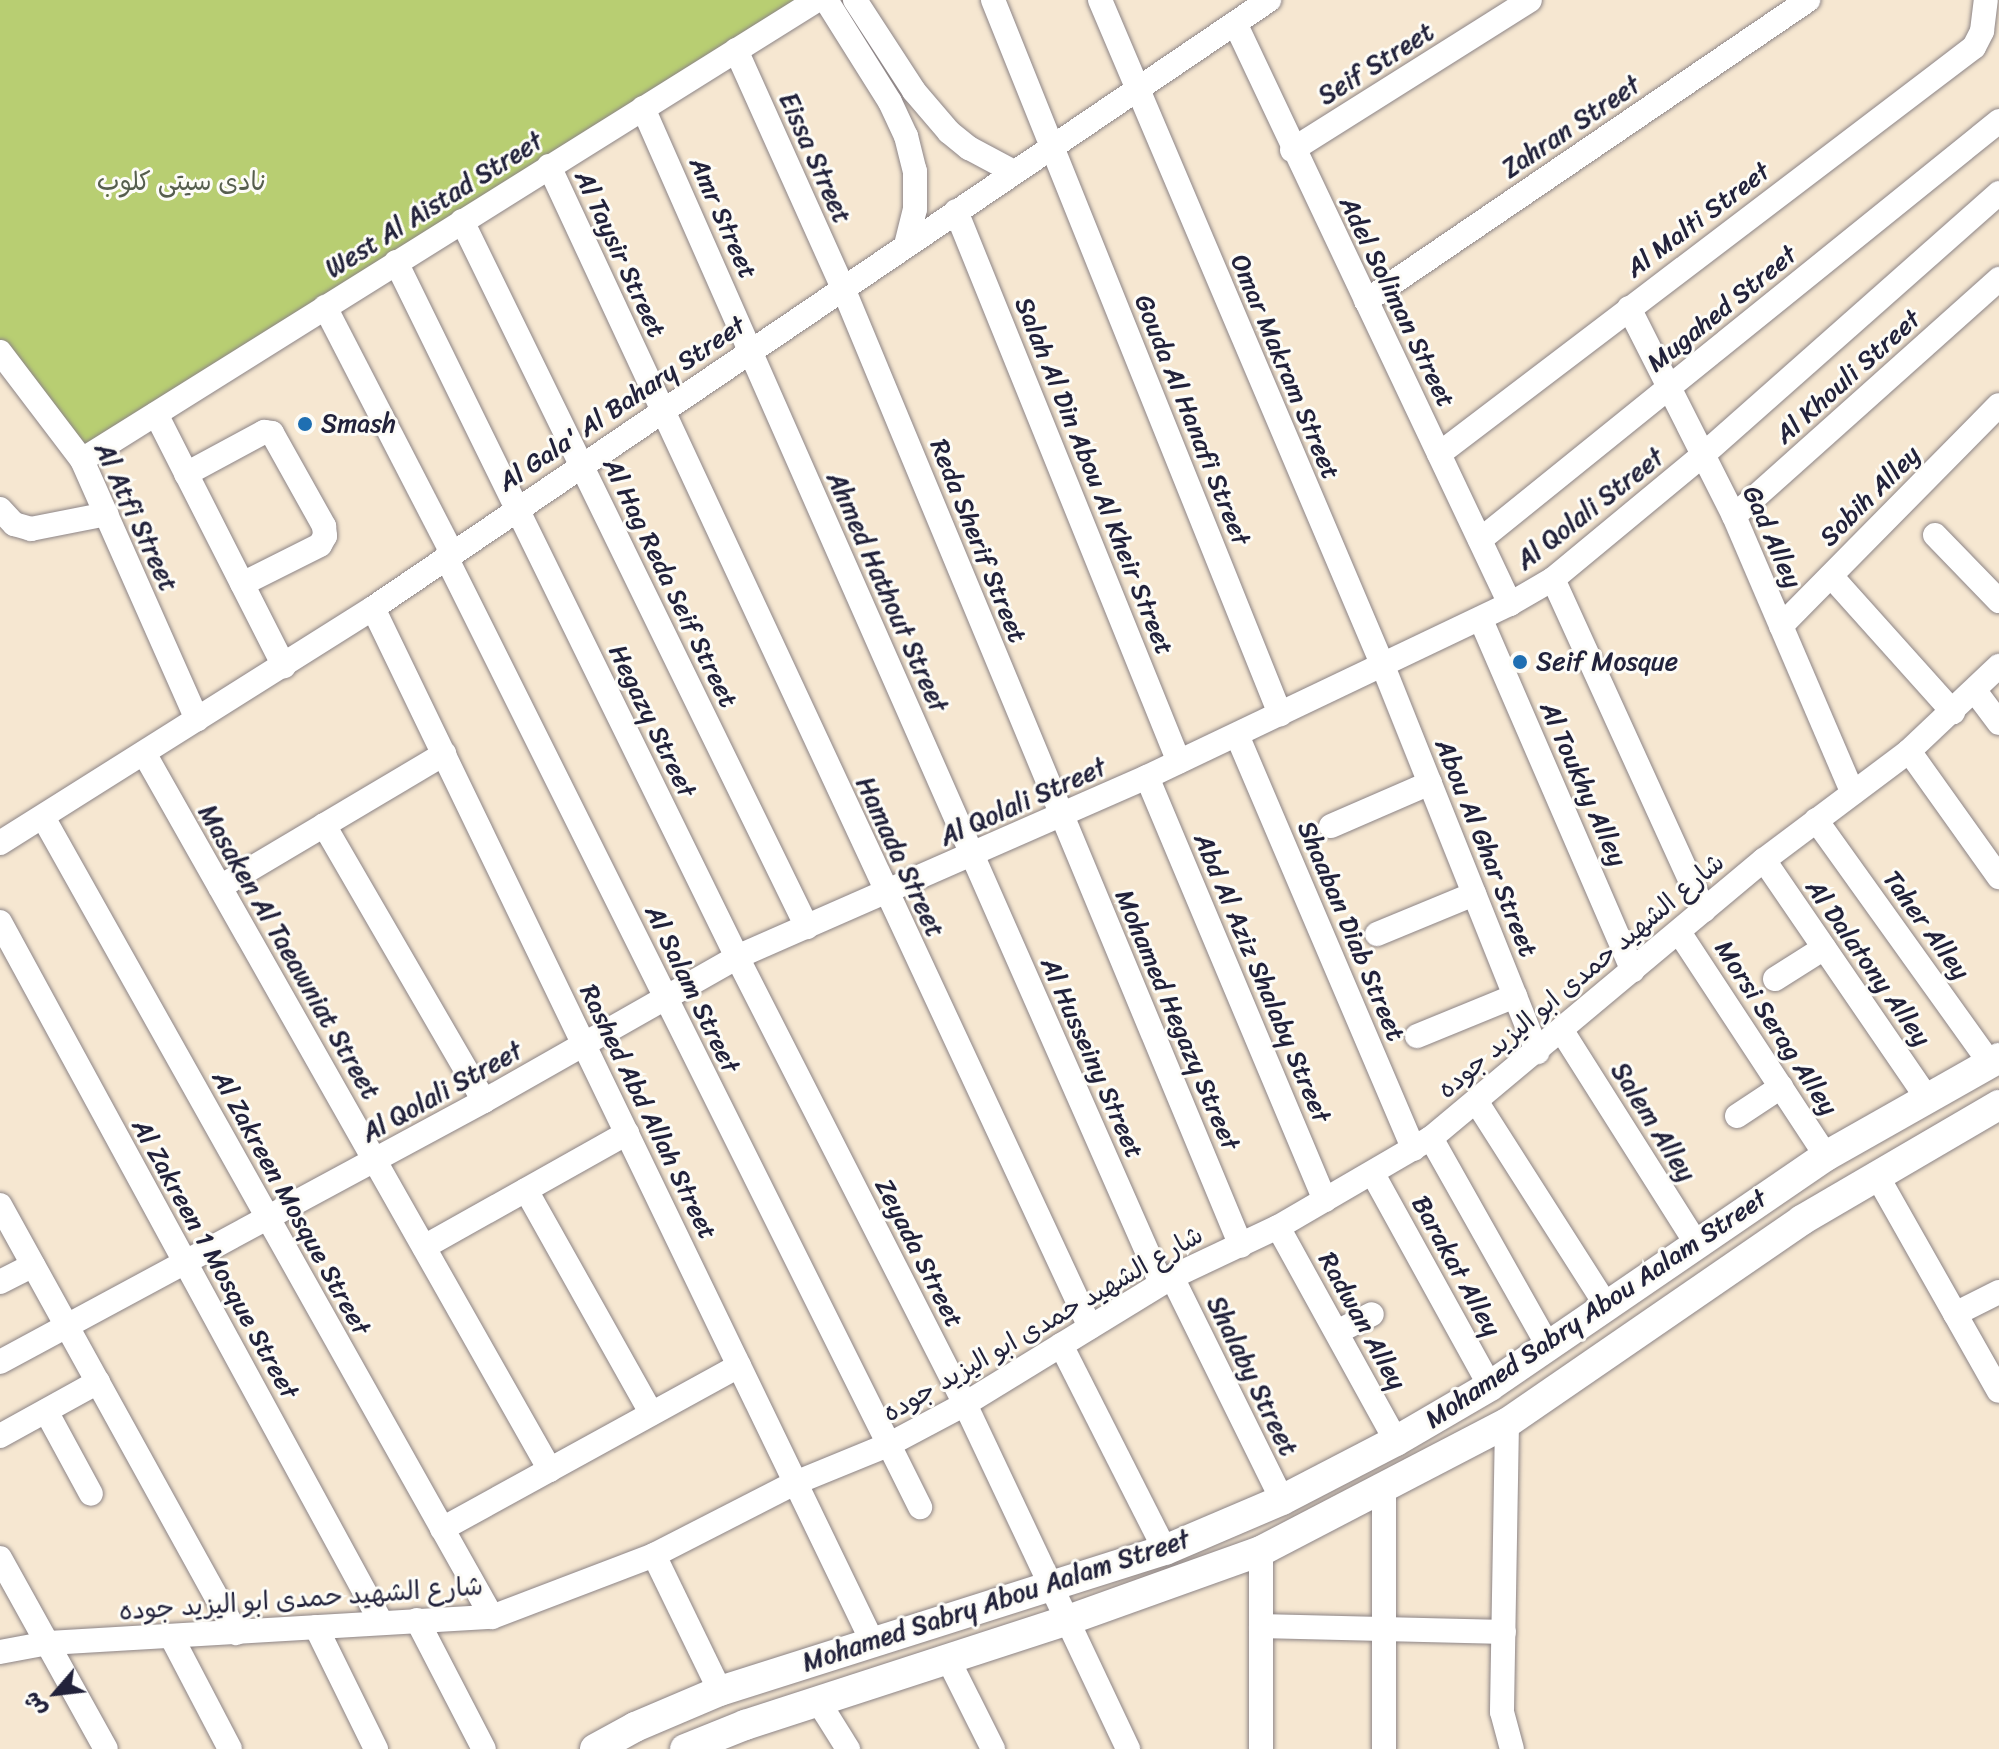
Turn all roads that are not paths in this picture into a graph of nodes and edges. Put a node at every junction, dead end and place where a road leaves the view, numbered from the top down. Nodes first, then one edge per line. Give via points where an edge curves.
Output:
1 (817, 0) edge
2 (826, 0) edge
3 (855, 0) edge
4 (993, 0) edge
5 (1100, 0) edge
6 (1269, 0) edge
7 (1530, 0) edge
8 (1808, 0) edge
9 (1967, 0) edge
10 (1986, 0) edge
11 (1238, 13) edge
12 (1983, 25) junction
13 (736, 50) junction
14 (890, 55) junction
15 (868, 68) junction
16 (1135, 90) junction
17 (643, 108) junction
18 (1999, 121) edge
19 (1051, 147) junction
20 (1292, 150) junction
21 (549, 166) junction
22 (1014, 172) junction
23 (1999, 193) edge
24 (956, 211) junction
25 (462, 221) junction
26 (906, 245) junction
27 (396, 262) junction
28 (1999, 279) edge
29 (843, 288) junction
30 (1366, 301) junction
31 (325, 307) junction
32 (1629, 308) junction
33 (750, 350) junction
34 (0, 352) edge
35 (1671, 386) junction
36 (1999, 405) edge
37 (661, 410) junction
38 (156, 414) junction
39 (1439, 454) junction
40 (1704, 454) junction
41 (82, 460) junction
42 (582, 465) junction
43 (186, 474) junction
44 (0, 509) edge
45 (516, 509) junction
46 (107, 514) junction
47 (1734, 516) junction
48 (1935, 535) dead end
49 (1480, 540) junction
50 (449, 555) junction
51 (1831, 576) junction
52 (1553, 579) junction
53 (242, 584) junction
54 (1999, 601) edge
55 (1510, 604) junction
56 (373, 608) junction
57 (1481, 620) junction
58 (1781, 626) junction
59 (284, 666) junction
60 (1383, 666) junction
61 (1999, 666) edge
62 (1975, 691) junction
63 (1953, 712) junction
64 (1280, 714) junction
65 (197, 720) junction
66 (1999, 723) edge
67 (1237, 735) junction
68 (1909, 751) junction
69 (144, 753) junction
70 (444, 754) junction
71 (1179, 762) junction
72 (1147, 777) junction
73 (1430, 783) junction
74 (1853, 793) junction
75 (1061, 816) junction
76 (43, 817) junction
77 (1816, 820) junction
78 (324, 825) junction
79 (1331, 826) dead end
80 (0, 843) edge
81 (972, 856) junction
82 (1764, 860) junction
83 (1999, 877) edge
84 (220, 887) junction
85 (885, 893) junction
86 (1474, 894) junction
87 (1704, 910) junction
88 (0, 922) edge
89 (807, 927) junction
90 (1679, 932) junction
91 (1377, 934) dead end
92 (1824, 948) junction
93 (737, 957) junction
94 (1633, 971) junction
95 (1775, 979) dead end
96 (664, 995) junction
97 (1515, 996) junction
98 (1562, 1031) junction
99 (1417, 1036) dead end
100 (585, 1045) junction
101 (1537, 1052) junction
102 (1994, 1060) edge
103 (1781, 1087) junction
104 (1927, 1098) junction
105 (484, 1101) junction
106 (1476, 1101) junction
107 (1999, 1105) edge
108 (1737, 1116) dead end
109 (627, 1133) junction
110 (1422, 1143) junction
111 (1826, 1156) junction
112 (375, 1160) junction
113 (1373, 1174) junction
114 (1876, 1174) junction
115 (526, 1190) junction
116 (1325, 1200) junction
117 (0, 1205) edge
118 (267, 1217) junction
119 (1278, 1227) junction
120 (1696, 1243) junction
121 (1241, 1246) junction
122 (424, 1247) junction
123 (185, 1261) junction
124 (33, 1265) junction
125 (1167, 1280) junction
126 (0, 1282) edge
127 (1999, 1292) edge
128 (1607, 1307) junction
129 (1372, 1314) dead end
130 (1955, 1314) junction
131 (66, 1325) junction
132 (1090, 1327) junction
133 (1337, 1332) junction
134 (1061, 1345) junction
135 (1549, 1347) junction
136 (0, 1362) edge
137 (739, 1366) junction
138 (98, 1382) junction
139 (1490, 1386) junction
140 (1999, 1391) edge
141 (965, 1404) junction
142 (46, 1411) junction
143 (651, 1413) junction
144 (1507, 1423) junction
145 (0, 1436) edge
146 (1396, 1441) junction
147 (888, 1445) junction
148 (550, 1470) junction
149 (795, 1483) junction
150 (1384, 1488) junction
151 (91, 1494) dead end
152 (1282, 1500) junction
153 (920, 1507) dead end
154 (442, 1529) junction
155 (1165, 1550) junction
156 (1261, 1551) junction
157 (654, 1555) junction
158 (0, 1558) edge
159 (1052, 1587) junction
160 (492, 1617) junction
161 (417, 1620) junction
162 (1068, 1620) junction
163 (381, 1622) junction
164 (1261, 1626) junction
165 (316, 1627) junction
166 (1384, 1629) junction
167 (1504, 1632) junction
168 (236, 1633) junction
169 (172, 1638) junction
170 (872, 1641) junction
171 (48, 1643) junction
172 (0, 1652) edge
173 (947, 1657) junction
174 (720, 1691) junction
175 (818, 1701) junction
176 (1508, 1743) edge
177 (106, 1749) edge
178 (230, 1749) edge
179 (376, 1749) edge
180 (484, 1749) edge
181 (595, 1749) edge
182 (685, 1749) edge
183 (848, 1749) edge
184 (993, 1749) edge
185 (1128, 1749) edge
186 (1261, 1749) edge
187 (1384, 1749) edge

1 - 13 street, West Al Aistad Street
2 - 15 street
3 - 14 street
4 - 19 street, Gouda Al Hanafi Street
5 - 16 street, Omar Makram Street
6 - 11 street, Al Gala' Al Bahary Street
7 - 20 street, Seif Street
8 - 30 street, Zahran Street
9 - 12 street
10 - 12 street
11 - 16 street, Al Gala' Al Bahary Street
11 - 20 street, Adel Soliman Street
12 - 32 street, Al Malti Street via 1974,47
13 - 17 street, West Al Aistad Street
13 - 29 street, Eissa Street
14 - 15 street
14 - 22 street via 949,132
15 - 26 street via 906,136 915,171 915,209
16 - 19 street, Al Gala' Al Bahary Street
16 - 60 street, Omar Makram Street
17 - 21 street, West Al Aistad Street
17 - 33 street, Amr Street
18 - 35 street, Mugahed Street
19 - 22 street, Al Gala' Al Bahary Street
19 - 64 street, Gouda Al Hanafi Street
20 - 30 street, Adel Soliman Street
21 - 25 street, West Al Aistad Street
21 - 37 street, Al Taysir Street
22 - 24 street, Al Gala' Al Bahary Street
23 - 40 street, Al Qolali Street
24 - 26 street, Al Gala' Al Bahary Street
24 - 71 street, Salah Al Din Abou Al Kheir Street
25 - 27 street, West Al Aistad Street
25 - 42 street, Al Hag Reda Seif Street
26 - 29 street, Al Gala' Al Bahary Street
27 - 31 street, West Al Aistad Street
27 - 45 street, Hegazy Street
28 - 47 street, Al Khouli Street
29 - 33 street, Al Gala' Al Bahary Street
29 - 75 street, Reda Sherif Street
30 - 39 street, Adel Soliman Street
31 - 38 street, West Al Aistad Street
31 - 50 street, Al Salam Street
32 - 35 street, Gad Alley
32 - 39 street, Al Malti Street
33 - 37 street, Al Gala' Al Bahary Street
33 - 81 street, Ahmed Hathout Street
34 - 41 street, Al Atfi Street
35 - 40 street, Gad Alley
35 - 49 street, Mugahed Street
36 - 51 street, Sobih Alley
37 - 42 street, Al Gala' Al Bahary Street
37 - 85 street, Hamada Street
38 - 41 street, West Al Aistad Street
38 - 43 street
39 - 49 street, Adel Soliman Street
40 - 47 street, Gad Alley
40 - 52 street, Al Qolali Street
41 - 46 street, Al Atfi Street
42 - 45 street, Al Gala' Al Bahary Street
42 - 89 street, Al Hag Reda Seif Street
43 - 53 street
43 - 53 street via 264,432 272,433 324,526 320,545
44 - 46 street via 14,524 31,529
45 - 50 street, Al Gala' Al Bahary Street
45 - 93 street, Hegazy Street
46 - 65 street, Al Atfi Street
47 - 58 street, Gad Alley
48 - 54 street
49 - 55 street, Adel Soliman Street
50 - 56 street, Al Gala' Al Bahary Street
50 - 96 street, Al Salam Street
51 - 58 street, Sobih Alley
51 - 63 street
52 - 55 street, Al Qolali Street
52 - 87 street
53 - 59 street
55 - 57 street, Al Qolali Street
56 - 59 street, Al Gala' Al Bahary Street
56 - 70 street, Rashed Abd Allah Street
57 - 60 street, Al Qolali Street
57 - 94 street, Al Toukhy Alley
58 - 74 street, Gad Alley
59 - 65 street, Al Gala' Al Bahary Street
60 - 64 street, Al Qolali Street
60 - 73 street, Abou Al Ghar Street
61 - 62 street, شارع الشهيد حمدى ابو اليزيد جوده
62 - 63 street, شارع الشهيد حمدى ابو اليزيد جوده
62 - 66 street
63 - 68 street, شارع الشهيد حمدى ابو اليزيد جوده
64 - 67 street, Al Qolali Street
65 - 69 street, Al Gala' Al Bahary Street
67 - 71 street, Al Qolali Street
67 - 110 street, Shaaban Diab Street
68 - 74 street, شارع الشهيد حمدى ابو اليزيد جوده
68 - 83 street
69 - 76 street, Al Gala' Al Bahary Street
69 - 84 street, Masaken Al Taeawniat Street
70 - 78 street
70 - 100 street, Rashed Abd Allah Street
71 - 72 street, Al Qolali Street
72 - 75 street, Al Qolali Street
72 - 116 street, Abd Al Aziz Shalaby Street
73 - 79 street
73 - 86 street, Abou Al Ghar Street
74 - 77 street, شارع الشهيد حمدى ابو اليزيد جوده
75 - 81 street, Al Qolali Street
75 - 121 street, Mohamed Hegazy Street
76 - 80 street, Al Gala' Al Bahary Street
76 - 118 street, Al Zakreen Mosque Street
77 - 82 street, شارع الشهيد حمدى ابو اليزيد جوده
77 - 102 street, Taher Alley
78 - 84 street
78 - 105 street
81 - 85 street, Al Qolali Street
81 - 125 street, Al Husseiny Street
82 - 87 street, شارع الشهيد حمدى ابو اليزيد جوده
82 - 92 street, Al Dalatony Alley
84 - 112 street, Masaken Al Taeawniat Street
85 - 89 street, Al Qolali Street
85 - 132 street, Hamada Street
86 - 91 street
86 - 97 street, Abou Al Ghar Street
87 - 90 street, شارع الشهيد حمدى ابو اليزيد جوده
88 - 123 street, Al Zakreen 1 Mosque Street
89 - 93 street, Al Qolali Street
90 - 94 street, شارع الشهيد حمدى ابو اليزيد جوده
90 - 103 street, Morsi Serag Alley
92 - 95 street
92 - 104 street, Al Dalatony Alley
93 - 96 street, Al Qolali Street
93 - 141 street, Zeyada Street
94 - 98 street, شارع الشهيد حمدى ابو اليزيد جوده
96 - 100 street, Al Qolali Street
96 - 147 street, Al Salam Street
97 - 99 street
97 - 101 street, Abou Al Ghar Street
98 - 101 street, شارع الشهيد حمدى ابو اليزيد جوده
98 - 120 street, Salem Alley
100 - 105 street, Al Qolali Street
100 - 109 street, Rashed Abd Allah Street
101 - 106 street, شارع الشهيد حمدى ابو اليزيد جوده
102 - 104 street, Mohamed Sabry Abou Aalam Street
103 - 108 street
103 - 111 street, Morsi Serag Alley
104 - 111 street, Mohamed Sabry Abou Aalam Street
105 - 112 street, Al Qolali Street
106 - 110 street, شارع الشهيد حمدى ابو اليزيد جوده
106 - 128 street
107 - 114 street, Mohamed Sabry Abou Aalam Street
109 - 115 street
109 - 137 street, Rashed Abd Allah Street
110 - 113 street, شارع الشهيد حمدى ابو اليزيد جوده
110 - 135 street, Shaaban Diab Street
111 - 120 street, Mohamed Sabry Abou Aalam Street
112 - 118 street, Al Qolali Street
112 - 122 street, Masaken Al Taeawniat Street
113 - 116 street, شارع الشهيد حمدى ابو اليزيد جوده
113 - 139 street, Barakat Alley
114 - 130 street
114 - 144 street, Mohamed Sabry Abou Aalam Street
115 - 122 street
115 - 143 street
116 - 119 street, شارع الشهيد حمدى ابو اليزيد جوده
117 - 124 street
118 - 123 street, Al Qolali Street
118 - 154 street, Al Zakreen Mosque Street
119 - 121 street, شارع الشهيد حمدى ابو اليزيد جوده
119 - 133 street, Radwan Alley
120 - 128 street, Mohamed Sabry Abou Aalam Street
121 - 125 street, شارع الشهيد حمدى ابو اليزيد جوده
122 - 148 street, Masaken Al Taeawniat Street
123 - 131 street, Al Qolali Street
123 - 163 street, Al Zakreen 1 Mosque Street
124 - 126 street
124 - 131 street
125 - 132 street, شارع الشهيد حمدى ابو اليزيد جوده
125 - 152 street, Shalaby Street
127 - 130 street
128 - 135 street, Mohamed Sabry Abou Aalam Street
129 - 133 street
130 - 140 street
131 - 136 street, Al Qolali Street
131 - 138 street
132 - 134 street, شارع الشهيد حمدى ابو اليزيد جوده
133 - 146 street, Radwan Alley
134 - 141 street, شارع الشهيد حمدى ابو اليزيد جوده
134 - 155 street
135 - 139 street, Mohamed Sabry Abou Aalam Street
137 - 143 street
137 - 149 street, Rashed Abd Allah Street
138 - 142 street
138 - 168 street
139 - 146 street, Mohamed Sabry Abou Aalam Street
141 - 147 street, شارع الشهيد حمدى ابو اليزيد جوده
141 - 159 street, Zeyada Street
142 - 145 street
142 - 151 street
143 - 148 street
144 - 150 street, Mohamed Sabry Abou Aalam Street
144 - 167 street
146 - 152 street, Mohamed Sabry Abou Aalam Street
147 - 149 street, شارع الشهيد حمدى ابو اليزيد جوده
147 - 153 street, Al Salam Street
148 - 154 street
149 - 157 street, شارع الشهيد حمدى ابو اليزيد جوده
149 - 170 street, Rashed Abd Allah Street
150 - 156 street, Mohamed Sabry Abou Aalam Street
150 - 166 street
152 - 155 street, Mohamed Sabry Abou Aalam Street
154 - 160 street, Al Zakreen Mosque Street
155 - 159 street, Mohamed Sabry Abou Aalam Street
156 - 162 street, Mohamed Sabry Abou Aalam Street
156 - 164 street
157 - 160 street, شارع الشهيد حمدى ابو اليزيد جوده
157 - 174 street
158 - 171 street
159 - 162 street, Zeyada Street
159 - 170 street, Mohamed Sabry Abou Aalam Street
160 - 161 street, شارع الشهيد حمدى ابو اليزيد جوده
161 - 163 street, شارع الشهيد حمدى ابو اليزيد جوده
161 - 180 street
162 - 173 street, Mohamed Sabry Abou Aalam Street
162 - 185 street, Zeyada Street
163 - 165 street, شارع الشهيد حمدى ابو اليزيد جوده
164 - 166 street
164 - 186 street
165 - 168 street, شارع الشهيد حمدى ابو اليزيد جوده
165 - 179 street
166 - 167 street
166 - 187 street
167 - 176 street via 1502,1712
168 - 169 street, شارع الشهيد حمدى ابو اليزيد جوده
169 - 171 street, شارع الشهيد حمدى ابو اليزيد جوده
169 - 178 street
170 - 174 street, Mohamed Sabry Abou Aalam Street
171 - 172 street, شارع الشهيد حمدى ابو اليزيد جوده
171 - 177 street
173 - 175 street, Mohamed Sabry Abou Aalam Street
173 - 184 street
174 - 181 street, Mohamed Sabry Abou Aalam Street
175 - 182 street, Mohamed Sabry Abou Aalam Street
175 - 183 street

